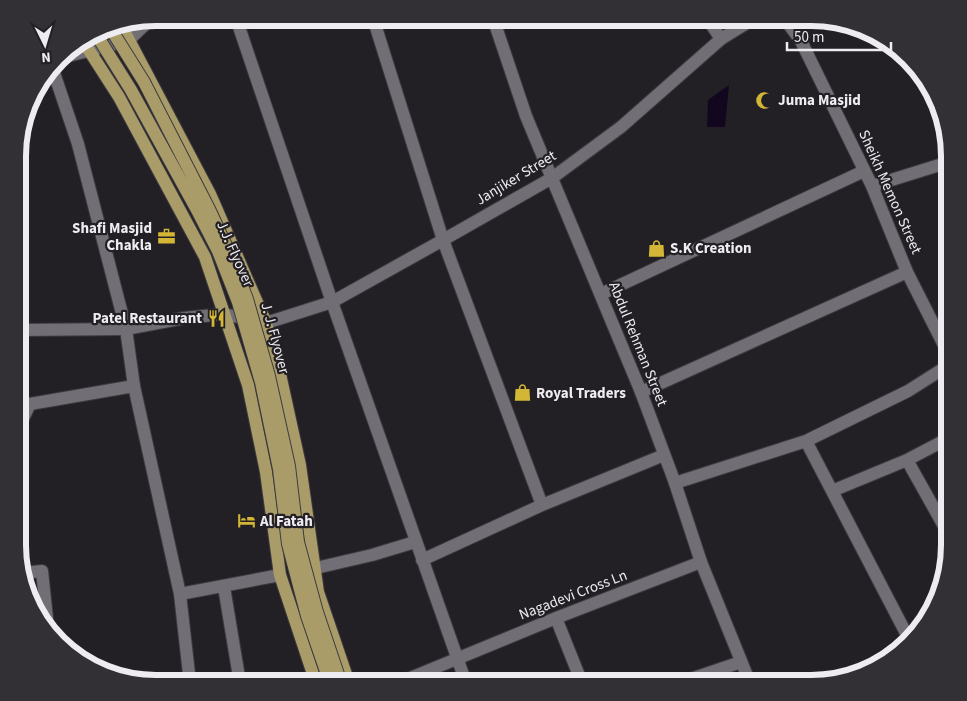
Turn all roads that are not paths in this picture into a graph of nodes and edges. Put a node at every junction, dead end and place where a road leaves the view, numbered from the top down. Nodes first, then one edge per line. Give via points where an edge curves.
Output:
1 (239, 26) edge
2 (375, 26) edge
3 (143, 27) edge
4 (495, 27) edge
5 (713, 27) edge
6 (740, 27) edge
7 (791, 27) edge
8 (123, 31) edge
9 (114, 34) edge
10 (721, 38) junction
11 (99, 40) edge
12 (128, 41) junction
13 (87, 47) edge
14 (90, 52) junction
15 (74, 55) edge
16 (55, 75) edge
17 (940, 165) edge
18 (864, 172) junction
19 (552, 178) junction
20 (872, 186) junction
21 (443, 240) junction
22 (907, 272) junction
23 (601, 294) junction
24 (332, 302) junction
25 (224, 314) junction
26 (266, 323) junction
27 (126, 329) junction
28 (26, 330) edge
29 (940, 337) edge
30 (940, 371) edge
31 (134, 386) junction
32 (641, 392) junction
33 (27, 404) edge
34 (806, 441) junction
35 (940, 443) edge
36 (664, 455) junction
37 (907, 460) junction
38 (675, 483) junction
39 (832, 491) junction
40 (542, 505) junction
41 (940, 519) edge
42 (415, 542) junction
43 (422, 560) junction
44 (701, 562) junction
45 (316, 568) junction
46 (30, 572) edge
47 (280, 575) junction
48 (224, 587) junction
49 (180, 594) junction
50 (47, 615) edge
51 (556, 618) junction
52 (906, 633) edge
53 (457, 659) junction
54 (741, 662) junction
55 (189, 674) edge
56 (239, 674) edge
57 (313, 674) edge
58 (327, 674) edge
59 (338, 674) edge
60 (346, 674) edge
61 (419, 674) edge
62 (463, 674) edge
63 (579, 675) edge
64 (705, 675) edge
65 (746, 675) edge

1 - 24 street
2 - 21 street
3 - 12 street
4 - 19 street, Abdul Rehman Street
5 - 10 street
6 - 10 street, Janjiker Street
7 - 18 street, Sheikh Memon Street via 801,41
8 - 12 main road
9 - 59 main road, J. J. Flyover, bridge via 144,82 205,201 230,252 247,299 269,376 289,466 298,542
10 - 19 street, Janjiker Street via 621,127
11 - 58 main road, J.J. Flyover, bridge via 197,210 238,302 271,430 288,544
12 - 14 street
12 - 26 main road via 210,194
13 - 14 main road
14 - 15 street
14 - 25 main road via 119,97 206,257
16 - 27 street via 78,144
17 - 20 street
18 - 20 street, Sheikh Memon Street
18 - 23 street
19 - 21 street, Janjiker Street
19 - 23 street, Abdul Rehman Street
20 - 22 street, Sheikh Memon Street
21 - 24 street, Janjiker Street
21 - 40 street
22 - 29 street, Sheikh Memon Street
22 - 32 street
23 - 32 street, Abdul Rehman Street
24 - 26 street, Janjiker Street
24 - 42 street
25 - 26 street
25 - 27 street
25 - 47 main road via 248,385 266,472
26 - 45 main road via 300,465
27 - 28 street
27 - 31 street
30 - 34 street via 908,391
31 - 33 street
31 - 49 street
32 - 36 street, Abdul Rehman Street
34 - 38 street
34 - 39 street
35 - 37 street
36 - 38 street, Abdul Rehman Street
36 - 40 street
37 - 39 street
37 - 41 street
38 - 44 street, Abdul Rehman Street
39 - 52 street
40 - 43 street
42 - 43 street
42 - 45 street
43 - 53 street
44 - 51 street, Nagadevi Cross Ln
44 - 54 street, Abdul Rehman Street
45 - 60 main road via 318,592
46 - 50 street via 42,571
47 - 48 street
47 - 57 main road
48 - 49 street
48 - 56 street
49 - 55 street
51 - 53 street, Nagadevi Cross Ln
51 - 63 street
53 - 61 street, Nagadevi Cross Ln
53 - 62 street
54 - 64 street
54 - 65 street, Abdul Rehman Street

